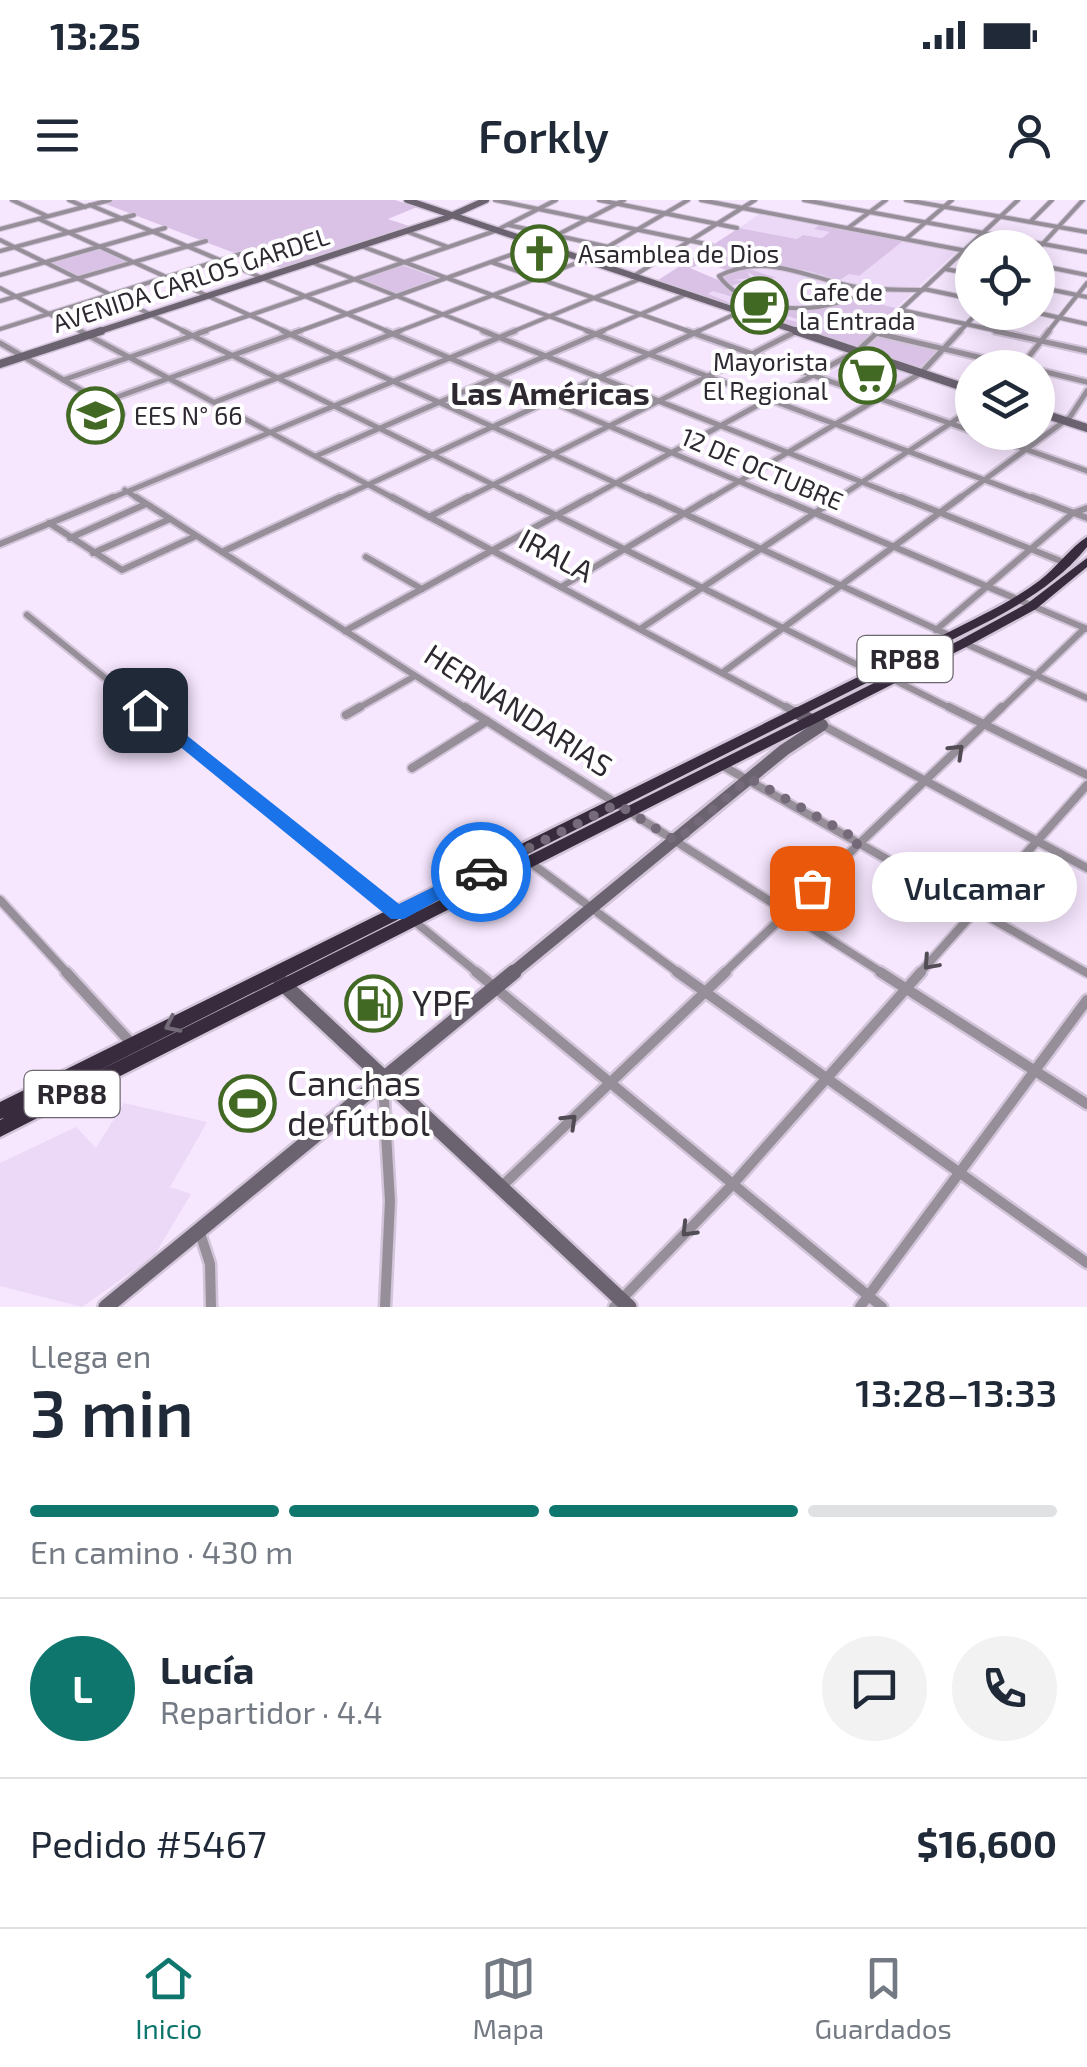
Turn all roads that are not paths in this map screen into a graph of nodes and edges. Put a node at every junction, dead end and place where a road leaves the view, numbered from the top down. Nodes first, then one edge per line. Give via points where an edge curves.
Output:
1 (12, 200) edge
2 (69, 200) edge
3 (110, 200) edge
4 (411, 200) edge
5 (486, 200) edge
6 (494, 200) edge
7 (556, 200) edge
8 (599, 200) edge
9 (624, 200) edge
10 (688, 200) edge
11 (701, 200) edge
12 (754, 200) edge
13 (804, 200) edge
14 (886, 200) edge
15 (906, 200) edge
16 (952, 200) edge
17 (1010, 200) edge
18 (1052, 200) edge
19 (1083, 200) edge
20 (821, 201) edge
21 (1017, 201) edge
22 (617, 204) junction
23 (88, 206) junction
24 (944, 207) junction
25 (742, 208) junction
26 (538, 209) junction
27 (1073, 211) junction
28 (869, 212) junction
29 (665, 213) junction
30 (1087, 213) edge
31 (134, 214) dead end
32 (452, 216) junction
33 (1000, 217) junction
34 (43, 218) junction
35 (122, 218) junction
36 (797, 218) junction
37 (588, 219) junction
38 (1030, 222) junction
39 (926, 223) junction
40 (508, 224) junction
41 (717, 224) junction
42 (0, 226) edge
43 (1058, 227) junction
44 (165, 228) dead end
45 (736, 228) dead end
46 (848, 228) junction
47 (637, 230) junction
48 (966, 230) edge
49 (986, 230) edge
50 (1055, 230) edge
51 (495, 231) junction
52 (68, 232) junction
53 (154, 232) junction
54 (406, 232) junction
55 (1087, 232) edge
56 (558, 236) junction
57 (0, 240) edge
58 (690, 240) junction
59 (906, 240) junction
60 (206, 241) dead end
61 (711, 244) dead end
62 (538, 245) junction
63 (188, 246) junction
64 (360, 246) junction
65 (608, 246) junction
66 (14, 247) junction
67 (100, 247) junction
68 (448, 247) junction
69 (955, 249) edge
70 (1055, 249) edge
71 (0, 251) edge
72 (1087, 252) edge
73 (240, 254) dead end
74 (662, 258) junction
75 (222, 260) junction
76 (583, 260) junction
77 (955, 260) edge
78 (46, 262) junction
79 (132, 262) junction
80 (312, 262) junction
81 (403, 262) junction
82 (491, 262) junction
83 (682, 263) dead end
84 (1055, 268) edge
85 (945, 269) junction
86 (955, 271) edge
87 (1087, 274) edge
88 (0, 275) edge
89 (78, 278) junction
90 (167, 278) junction
91 (263, 278) junction
92 (537, 278) junction
93 (636, 278) junction
94 (354, 279) junction
95 (445, 279) junction
96 (1087, 283) edge
97 (0, 288) edge
98 (923, 289) junction
99 (1055, 291) edge
100 (686, 294) junction
101 (111, 295) junction
102 (208, 296) junction
103 (306, 296) junction
104 (398, 296) junction
105 (490, 296) junction
106 (955, 296) edge
107 (1077, 296) junction
108 (16, 297) junction
109 (594, 298) junction
110 (852, 298) dead end
111 (1087, 298) edge
112 (751, 300) junction
113 (0, 301) edge
114 (775, 306) junction
115 (749, 308) junction
116 (901, 310) junction
117 (757, 311) junction
118 (739, 312) junction
119 (48, 314) junction
120 (151, 314) junction
121 (348, 314) junction
122 (441, 314) junction
123 (640, 314) junction
124 (250, 315) junction
125 (548, 317) junction
126 (1055, 317) edge
127 (1059, 318) junction
128 (955, 322) edge
129 (1087, 324) edge
130 (0, 329) edge
131 (961, 330) edge
132 (991, 330) edge
133 (797, 331) junction
134 (693, 333) junction
135 (876, 333) junction
136 (393, 334) junction
137 (88, 335) junction
138 (192, 335) junction
139 (293, 335) junction
140 (594, 335) junction
141 (500, 337) junction
142 (1041, 340) junction
143 (0, 344) edge
144 (944, 349) junction
145 (1034, 350) edge
146 (856, 351) junction
147 (1087, 351) edge
148 (955, 352) edge
149 (647, 354) junction
150 (753, 354) junction
151 (337, 355) junction
152 (23, 356) junction
153 (235, 356) junction
154 (546, 356) junction
155 (129, 357) junction
156 (450, 358) junction
157 (0, 364) edge
158 (921, 373) junction
159 (1055, 374) edge
160 (814, 375) junction
161 (708, 376) junction
162 (277, 377) junction
163 (599, 377) junction
164 (496, 378) junction
165 (171, 379) junction
166 (64, 380) junction
167 (393, 381) junction
168 (1087, 382) edge
169 (955, 384) edge
170 (1087, 391) edge
171 (878, 398) junction
172 (769, 399) junction
173 (549, 400) junction
174 (660, 401) junction
175 (102, 402) junction
176 (214, 402) junction
177 (440, 402) junction
178 (334, 406) junction
179 (70, 414) dead end
180 (122, 414) dead end
181 (1055, 417) edge
182 (955, 420) edge
183 (1065, 420) junction
184 (950, 423) junction
185 (834, 424) junction
186 (955, 425) edge
187 (492, 426) junction
188 (610, 426) junction
189 (721, 426) junction
190 (1055, 427) edge
191 (380, 428) junction
192 (1087, 428) edge
193 (270, 432) junction
194 (1025, 450) edge
195 (1029, 450) edge
196 (908, 451) junction
197 (788, 452) junction
198 (671, 453) junction
199 (433, 454) junction
200 (553, 454) junction
201 (316, 456) junction
202 (1087, 471) edge
203 (984, 478) junction
204 (739, 481) junction
205 (863, 482) junction
206 (616, 483) junction
207 (368, 484) junction
208 (494, 484) junction
209 (125, 490) junction
210 (146, 504) junction
211 (1087, 508) edge
212 (940, 512) junction
213 (816, 513) junction
214 (1072, 513) junction
215 (683, 514) junction
216 (556, 516) junction
217 (429, 517) junction
218 (1087, 518) edge
219 (170, 519) junction
220 (49, 524) junction
221 (196, 536) junction
222 (70, 538) junction
223 (1087, 540) edge
224 (0, 544) edge
225 (894, 546) junction
226 (624, 549) junction
227 (1031, 549) junction
228 (492, 550) junction
229 (760, 550) junction
230 (222, 552) junction
231 (93, 553) junction
232 (366, 557) dead end
233 (1080, 566) edge
234 (840, 586) junction
235 (987, 586) junction
236 (560, 587) junction
237 (422, 588) junction
238 (703, 588) junction
239 (1018, 600) junction
240 (1032, 606) junction
241 (27, 615) dead end
242 (783, 628) junction
243 (1086, 628) edge
244 (640, 629) junction
245 (936, 630) junction
246 (345, 631) junction
247 (958, 639) junction
248 (722, 673) junction
249 (876, 674) junction
250 (415, 676) junction
251 (1036, 676) junction
252 (892, 679) junction
253 (1087, 698) edge
254 (797, 713) junction
255 (346, 716) dead end
256 (487, 721) junction
257 (817, 722) junction
258 (984, 725) junction
259 (722, 766) junction
260 (412, 768) dead end
261 (1087, 775) edge
262 (749, 778) junction
263 (924, 782) junction
264 (1087, 785) edge
265 (624, 808) junction
266 (676, 841) junction
267 (860, 841) junction
268 (1035, 841) junction
269 (531, 863) junction
270 (1087, 868) edge
271 (0, 900) edge
272 (977, 910) junction
273 (592, 911) junction
274 (789, 912) junction
275 (398, 914) junction
276 (414, 921) junction
277 (1087, 973) edge
278 (280, 980) junction
279 (907, 988) junction
280 (493, 990) junction
281 (705, 993) junction
282 (1087, 1000) edge
283 (132, 1044) junction
284 (1035, 1070) junction
285 (825, 1078) junction
286 (382, 1079) junction
287 (608, 1084) junction
288 (1087, 1104) edge
289 (0, 1110) edge
290 (0, 1129) edge
291 (959, 1173) junction
292 (733, 1184) junction
293 (500, 1188) junction
294 (199, 1230) junction
295 (1087, 1263) edge
296 (868, 1296) junction
297 (621, 1304) edge
298 (106, 1307) edge
299 (211, 1307) edge
300 (385, 1307) edge
301 (860, 1307) edge
302 (882, 1307) edge

1 - 34 street
2 - 23 street, 12 DE OCTUBRE
3 - 23 street
4 - 32 main road
5 - 32 main road, AVENIDA CARLOS GARDEL
6 - 26 street
7 - 26 street
8 - 22 street
9 - 22 street
10 - 29 street
11 - 25 street
12 - 25 street
13 - 20 street
14 - 28 street
15 - 24 street
16 - 24 street
17 - 21 street
18 - 38 street
19 - 27 street
20 - 28 street
20 - 36 street
21 - 33 street
22 - 29 street
22 - 37 street
23 - 34 street
23 - 35 street, 12 DE OCTUBRE
24 - 33 street
24 - 39 street
25 - 36 street
25 - 41 street
26 - 37 street
26 - 40 street
27 - 30 street
27 - 43 street
28 - 39 street
28 - 46 street
29 - 41 street
29 - 47 street
31 - 35 street
32 - 51 main road
32 - 54 main road, AVENIDA CARLOS GARDEL
33 - 38 street
33 - 49 street
34 - 42 street
34 - 52 street
35 - 52 street
35 - 53 street, 12 DE OCTUBRE
36 - 46 street
37 - 47 street
37 - 56 street
38 - 43 street
39 - 48 street
39 - 59 street
40 - 51 street
40 - 56 street
41 - 45 street
41 - 58 street
43 - 50 street
43 - 55 street
44 - 53 street
46 - 59 street
47 - 58 street
47 - 65 street
51 - 62 main road
51 - 68 street
52 - 66 street
52 - 67 street
53 - 63 street, 12 DE OCTUBRE
53 - 67 street
54 - 64 main road, AVENIDA CARLOS GARDEL
54 - 68 street
56 - 62 street
56 - 65 street
57 - 66 street
58 - 61 street
58 - 74 street
59 - 69 street
60 - 63 street
62 - 76 main road
62 - 82 street
63 - 75 street, 12 DE OCTUBRE
63 - 79 street
64 - 80 main road, AVENIDA CARLOS GARDEL
64 - 81 street
65 - 74 street
65 - 76 street
66 - 71 street
66 - 78 street
67 - 78 street
67 - 79 street
68 - 81 street
70 - 72 street
73 - 75 street
74 - 83 street
74 - 93 street
75 - 90 street
75 - 91 street, 12 DE OCTUBRE
76 - 92 street
76 - 93 main road
77 - 85 street
78 - 88 street
78 - 89 street
79 - 89 street
79 - 90 street
80 - 91 main road, AVENIDA CARLOS GARDEL
80 - 94 street
81 - 94 street
81 - 95 street
82 - 92 street
82 - 95 street
84 - 87 street
85 - 86 street
85 - 98 street
89 - 101 street
89 - 108 street
90 - 101 street
90 - 102 street
91 - 102 main road, AVENIDA CARLOS GARDEL
91 - 103 street, 12 DE OCTUBRE
92 - 105 street
92 - 109 street
93 - 100 main road
93 - 109 street
94 - 103 street
94 - 104 street
95 - 104 street
95 - 105 street
96 - 107 street
97 - 108 street, IRALA
98 - 106 street
98 - 112 street via 854,286 780,267 720,275 722,284
98 - 116 street
99 - 107 street
100 - 118 main road
100 - 123 street
101 - 119 street
101 - 120 street
102 - 120 main road, AVENIDA CARLOS GARDEL
102 - 124 street
103 - 121 street, 12 DE OCTUBRE
103 - 124 street
104 - 121 street
104 - 122 street
105 - 122 street
105 - 125 street
107 - 111 street
107 - 127 street
108 - 113 street
108 - 119 street, IRALA
109 - 123 street
109 - 125 street
110 - 114 street via 829,306
112 - 114 street
112 - 115 street
114 - 117 street
115 - 117 street
115 - 118 street
116 - 128 street
116 - 135 street
117 - 118 street
118 - 133 main road
118 - 134 street
119 - 130 street
119 - 137 street, IRALA
120 - 137 main road, AVENIDA CARLOS GARDEL
120 - 138 street
121 - 136 street, 12 DE OCTUBRE
121 - 139 street
122 - 136 street
122 - 141 street
123 - 134 street
123 - 140 street
124 - 138 street
124 - 139 street
125 - 140 street
125 - 141 street
126 - 127 street
127 - 129 street
127 - 142 street
131 - 144 street
132 - 142 street
133 - 146 main road
133 - 150 street
134 - 149 street
134 - 150 street
135 - 144 street
135 - 146 street
136 - 151 street
136 - 156 street, 12 DE OCTUBRE
137 - 152 main road, AVENIDA CARLOS GARDEL
137 - 155 street, IRALA
138 - 153 street
138 - 155 street
139 - 151 street
139 - 153 street
140 - 149 street
140 - 154 street
141 - 154 street
141 - 156 street
142 - 145 street
142 - 147 street
143 - 152 street
144 - 148 street
144 - 158 street
146 - 158 main road
146 - 160 street
149 - 161 street
149 - 163 street
150 - 160 street
150 - 161 street
151 - 162 street
151 - 167 street
152 - 157 main road, AVENIDA CARLOS GARDEL
152 - 166 street
153 - 162 street
153 - 165 street
154 - 163 street
154 - 164 street
155 - 165 street, IRALA
155 - 166 street
156 - 164 street, 12 DE OCTUBRE
156 - 167 street
158 - 169 main road
158 - 171 street
159 - 168 street
160 - 171 street
160 - 172 street
161 - 172 street
161 - 174 street
162 - 176 street
162 - 178 street
163 - 173 street
163 - 174 street
164 - 173 street, 12 DE OCTUBRE
164 - 177 street
165 - 175 street
165 - 176 street, IRALA
166 - 175 street
167 - 177 street
167 - 178 street
170 - 183 street
171 - 184 street
171 - 185 street
172 - 185 street
172 - 189 street
173 - 187 street
173 - 188 street, 12 DE OCTUBRE
174 - 188 street
174 - 189 street
175 - 179 street
175 - 180 street
176 - 193 street, IRALA
177 - 187 street
177 - 191 street
178 - 191 street
178 - 193 street
181 - 183 main road
182 - 184 street
183 - 190 street
183 - 192 main road
184 - 186 street
184 - 196 street
185 - 196 street
185 - 197 street
187 - 199 street
187 - 200 street
188 - 198 street, 12 DE OCTUBRE
188 - 200 street
189 - 197 street
189 - 198 street
191 - 199 street
191 - 201 street
193 - 201 street, IRALA
193 - 209 street
194 - 203 street
195 - 202 street
196 - 203 street
196 - 205 street
197 - 204 street
197 - 205 street
198 - 204 street, 12 DE OCTUBRE
198 - 206 street
199 - 207 street
199 - 208 street
200 - 206 street
200 - 208 street
201 - 207 street, IRALA
203 - 212 street
203 - 214 street
204 - 213 street, 12 DE OCTUBRE
204 - 215 street
205 - 212 street
205 - 213 street
206 - 215 street
206 - 216 street
207 - 217 street, IRALA
207 - 230 street
208 - 216 street
208 - 217 street
209 - 210 street, HERNANDARIAS
209 - 220 street
210 - 219 street, HERNANDARIAS
210 - 222 street
211 - 214 street
212 - 225 street
212 - 227 street
213 - 225 street, 12 DE OCTUBRE
213 - 229 street
214 - 218 street
214 - 227 street
215 - 226 street
215 - 229 street
216 - 226 street
216 - 228 street
217 - 228 street, IRALA
219 - 221 street, HERNANDARIAS
219 - 231 street
220 - 222 street
220 - 224 street
221 - 230 street, HERNANDARIAS
221 - 231 street via 122,570
222 - 231 street
223 - 233 highway, RP88
225 - 234 street
225 - 235 street, 12 DE OCTUBRE
226 - 236 street
226 - 238 street
227 - 233 street
227 - 235 street
228 - 236 street, IRALA
228 - 237 street
229 - 234 street
229 - 238 street
230 - 246 street, HERNANDARIAS
232 - 237 street
233 - 239 highway, RP88
233 - 240 highway, RP88
234 - 242 street
234 - 245 street
235 - 239 street, 12 DE OCTUBRE
235 - 245 street
236 - 244 street, IRALA
237 - 246 street
238 - 242 street
238 - 244 street
239 - 240 street, 12 DE OCTUBRE
239 - 247 highway, RP88
240 - 243 street, 12 DE OCTUBRE
240 - 247 highway, RP88
241 - 275 street
242 - 248 street
242 - 249 street
243 - 251 street
244 - 248 street, IRALA
245 - 247 street
246 - 250 street, HERNANDARIAS
247 - 249 highway, RP88
247 - 251 street
247 - 252 highway, RP88
248 - 254 street, IRALA
249 - 254 highway, RP88
250 - 255 street
250 - 256 street, HERNANDARIAS
251 - 253 street
251 - 258 street
252 - 257 highway, RP88
252 - 258 street
254 - 257 main road, IRALA
254 - 265 highway, RP88
256 - 260 street
256 - 265 street, HERNANDARIAS
257 - 259 highway, RP88
257 - 262 main road
257 - 263 street, IRALA
258 - 261 street
263 -> 258 street
259 - 262 street
259 - 265 highway, RP88
262 - 266 main road
262 - 267 street
263 - 267 street
263 - 268 street, IRALA
264 - 268 street
265 - 266 street, HERNANDARIAS
265 - 269 highway, RP88
265 - 275 highway, RP88
266 - 273 main road
266 - 274 street, HERNANDARIAS
267 - 272 street
267 - 274 street
268 - 270 street, IRALA
268 - 272 street
269 - 273 street
269 - 276 highway, RP88
271 - 283 street
272 - 277 street
272 -> 279 street
273 - 280 main road
273 - 281 street
274 - 279 street, HERNANDARIAS
274 - 281 street
275 - 278 highway, RP88
276 - 278 highway, RP88
276 - 280 street
278 -> 283 highway, RP88
278 - 286 main road
278 - 290 highway, RP88
279 - 284 street, HERNANDARIAS
279 - 285 street
280 - 286 main road
280 - 287 street
281 - 285 street
281 - 287 street
282 - 284 street
283 - 289 highway, RP88
284 - 288 street, HERNANDARIAS
284 - 291 street
285 - 291 street
285 - 292 street
286 - 293 main road
286 - 294 main road
286 - 300 street via 390,1201
287 - 292 street
293 -> 287 street
291 - 295 street
291 - 296 street
292 - 296 street
292 -> 297 street
293 - 297 main road
294 - 298 main road
294 - 299 street via 210,1264
296 - 301 street
296 - 302 street

